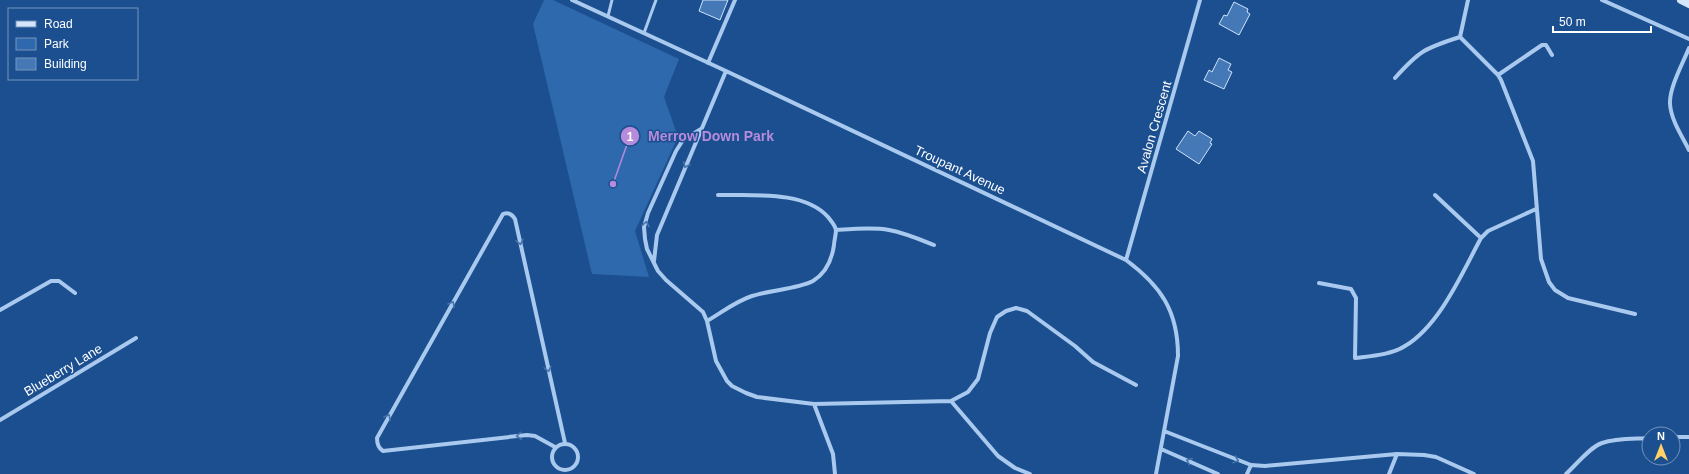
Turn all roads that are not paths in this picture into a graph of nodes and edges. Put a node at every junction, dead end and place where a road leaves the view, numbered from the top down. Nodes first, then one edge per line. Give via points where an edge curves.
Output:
1 (572, 0) edge
2 (612, 0) edge
3 (656, 0) edge
4 (735, 0) edge
5 (1200, 0) edge
6 (1468, 0) edge
7 (1602, 0) edge
8 (1681, 0) edge
9 (1689, 4) edge
10 (608, 16) junction
11 (644, 33) junction
12 (1460, 37) junction
13 (1689, 38) edge
14 (1689, 48) edge
15 (1552, 55) dead end
16 (708, 63) junction
17 (726, 71) junction
18 (1498, 75) junction
19 (1395, 78) dead end
20 (701, 129) junction
21 (1689, 150) edge
22 (718, 194) dead end
23 (1435, 195) dead end
24 (1536, 209) junction
25 (836, 230) junction
26 (1481, 238) junction
27 (934, 245) dead end
28 (1126, 260) junction
29 (654, 261) junction
30 (1319, 283) dead end
31 (74, 293) dead end
32 (0, 310) edge
33 (1635, 314) dead end
34 (707, 321) junction
35 (136, 338) dead end
36 (1136, 385) dead end
37 (951, 401) junction
38 (814, 404) junction
39 (0, 420) edge
40 (1164, 431) junction
41 (1641, 439) edge
42 (565, 443) junction
43 (555, 448) junction
44 (1160, 449) junction
45 (1397, 454) junction
46 (1251, 465) junction
47 (568, 472) edge
48 (836, 474) edge
49 (1030, 474) edge
50 (1156, 474) edge
51 (1218, 474) edge
52 (1247, 474) edge
53 (1389, 474) edge
54 (1474, 474) edge
55 (1566, 474) edge

1 - 10 street, Troupant Avenue
2 - 10 lane
3 - 11 lane
4 - 16 street
5 - 28 street, Avalon Crescent
6 - 12 street
7 - 13 street
8 - 9 main road
10 - 11 street, Troupant Avenue
11 - 16 street, Troupant Avenue
12 - 18 street
12 - 19 street via 1423,50
14 - 21 street via 1672,90 1670,102 1673,116
15 - 18 street via 1546,45 1542,45
16 - 17 street, Troupant Avenue
17 - 20 street
17 - 28 street, Troupant Avenue
18 - 24 street via 1533,161
20 -> 29 street via 657,235
29 -> 20 street via 645,239 644,227 648,213 676,151 683,140
22 - 25 street via 781,197 804,202 826,214
23 - 26 street
24 - 26 street via 1488,230
24 - 33 street via 1541,259 1549,282 1555,290 1568,298
25 - 27 street via 888,230
25 - 34 street via 830,262 814,280 804,285 751,296
26 - 30 street via 1440,312 1405,346 1387,353 1355,358 1356,298 1351,289
28 - 40 street, Troupant Avenue via 1145,274 1165,297 1176,330 1178,356
29 - 34 street via 658,271 702,312
31 - 32 street via 59,281 51,281
34 - 38 street via 716,361 722,375 732,386 758,397
35 - 39 street, Blueberry Lane
36 - 37 street via 1093,362 1027,310 1016,308 997,317 976,382 968,392
37 - 38 street
37 - 49 street via 998,456 1015,468
38 - 48 street via 832,454
40 - 44 street, Troupant Avenue
40 -> 46 street
41 - 55 street via 1601,443
42 - 43 street
43 -> 42 street via 535,436 527,435 383,451 378,447 376,438 505,213 515,218
42 - 47 street via 575,448 578,455 576,463
43 - 47 street via 552,453 553,463
44 - 50 street, Troupant Avenue
51 -> 44 street
45 - 46 street via 1265,466
45 - 53 street
45 - 54 street via 1431,455
46 - 52 street

